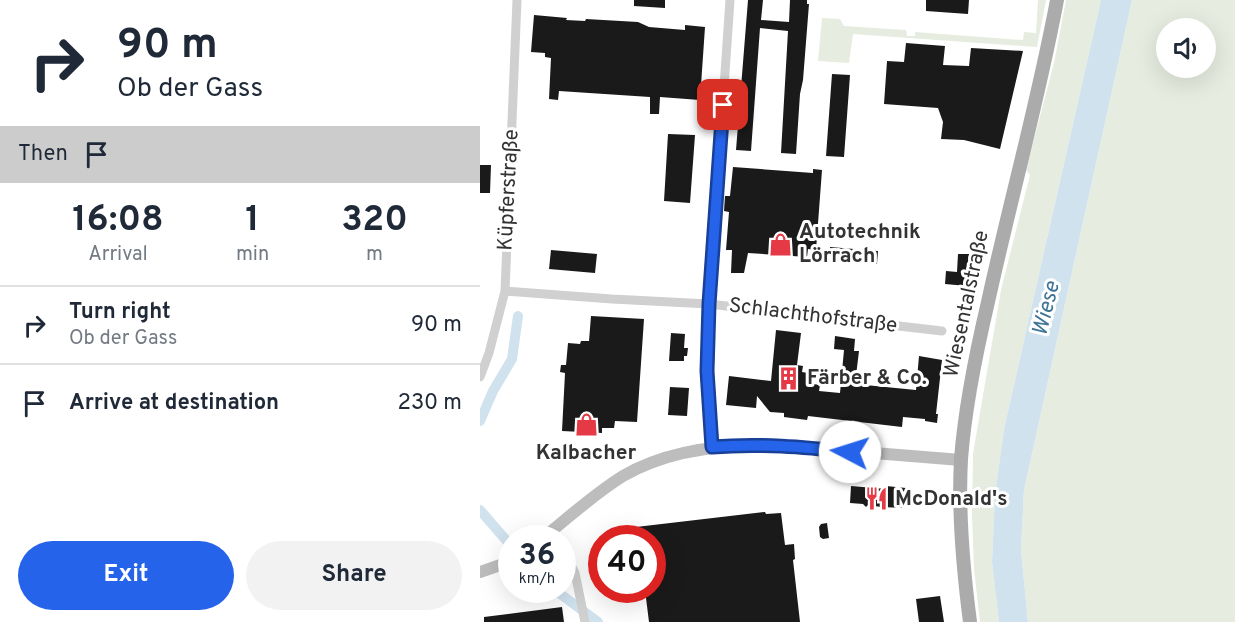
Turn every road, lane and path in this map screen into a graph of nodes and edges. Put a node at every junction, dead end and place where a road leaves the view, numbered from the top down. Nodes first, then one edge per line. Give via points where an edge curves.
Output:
1 (518, 0) edge
2 (729, 0) edge
3 (1057, 0) edge
4 (505, 291) junction
5 (709, 304) junction
6 (942, 331) dead end
7 (480, 377) edge
8 (712, 447) junction
9 (961, 460) junction
10 (563, 525) edge
11 (498, 566) edge
12 (480, 572) edge
13 (576, 577) edge
14 (585, 622) edge
15 (970, 622) edge

1 - 4 street, Küpferstraße
2 - 5 street
3 - 9 main road, Wiesentalstraße via 1047,58 978,346
4 - 5 street, Schlachthofstraße
4 - 7 street, Küpferstraße
5 - 6 street, Schlachthofstraße
5 - 8 street via 707,371
8 - 9 street via 774,445
8 - 10 street via 635,470 609,486
9 - 15 main road, Wiesentalstraße via 961,535
11 - 12 street
13 - 14 street

